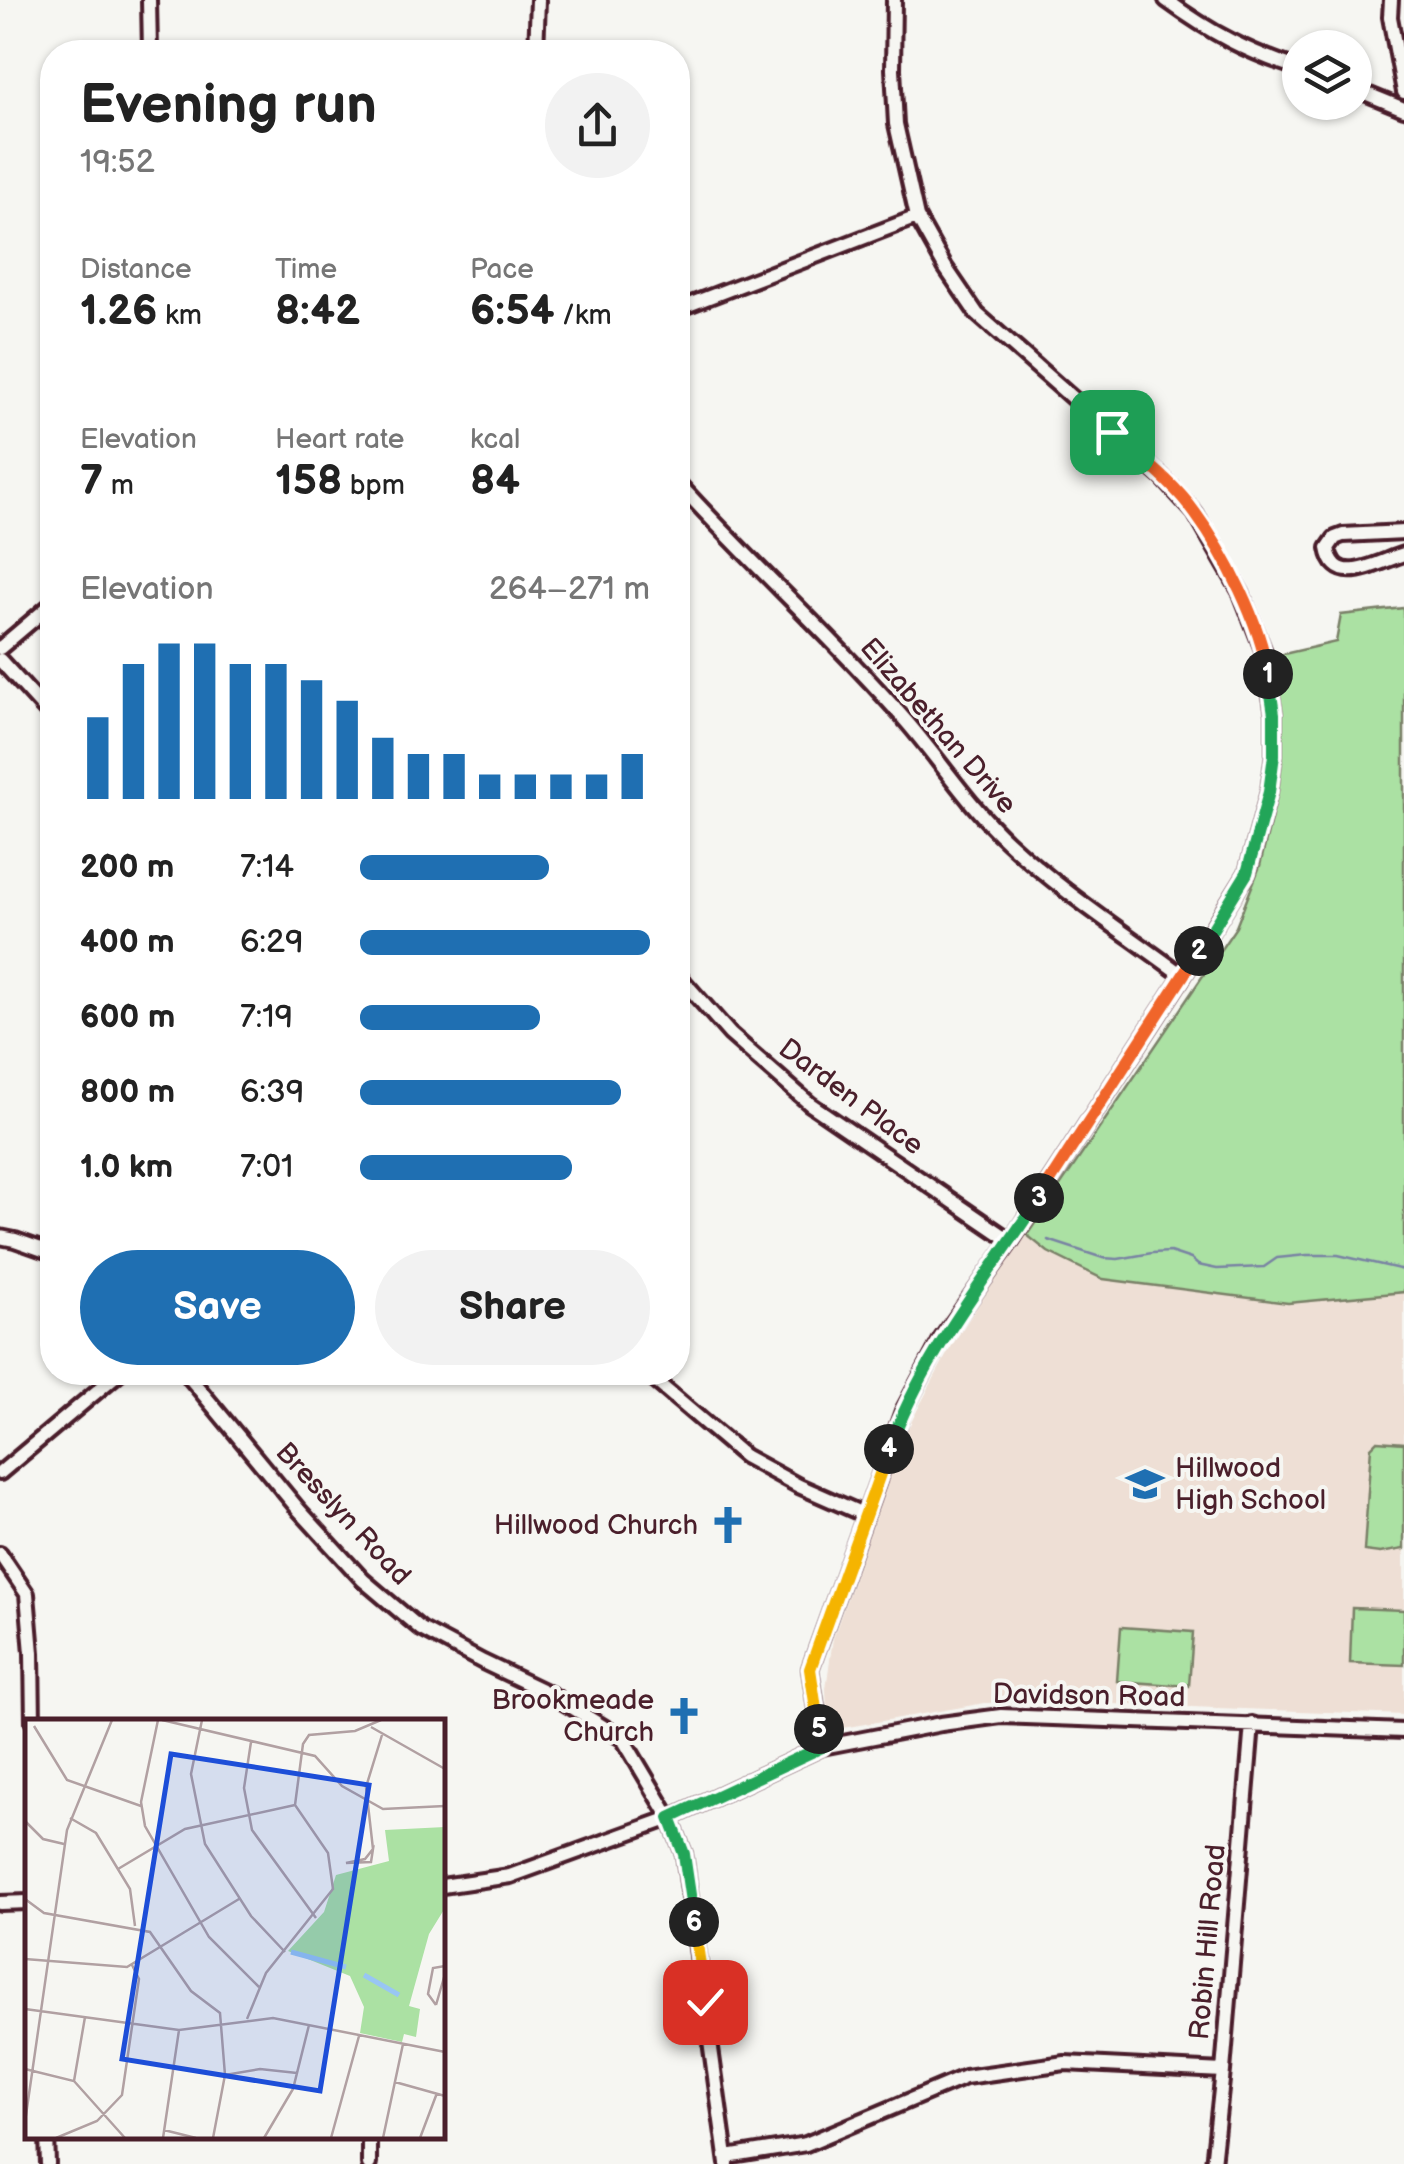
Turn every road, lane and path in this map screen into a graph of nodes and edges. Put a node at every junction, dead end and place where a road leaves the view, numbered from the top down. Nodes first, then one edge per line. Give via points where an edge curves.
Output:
1 (149, 0) edge
2 (538, 0) edge
3 (894, 0) edge
4 (1166, 0) edge
5 (1391, 0) edge
6 (150, 40) edge
7 (536, 40) edge
8 (1282, 63) edge
9 (1404, 92) edge
10 (1372, 97) edge
11 (1404, 109) edge
12 (918, 217) junction
13 (690, 304) edge
14 (690, 497) edge
15 (1404, 532) edge
16 (1404, 554) edge
17 (40, 614) edge
18 (0, 648) edge
19 (0, 660) edge
20 (40, 704) edge
21 (1184, 976) junction
22 (690, 989) edge
23 (0, 1238) edge
24 (1011, 1241) junction
25 (40, 1249) edge
26 (105, 1385) edge
27 (196, 1385) edge
28 (660, 1385) edge
29 (0, 1473) edge
30 (864, 1515) junction
31 (0, 1554) edge
32 (33, 1719) edge
33 (1252, 1724) junction
34 (1404, 1731) edge
35 (822, 1747) junction
36 (670, 1818) junction
37 (445, 1886) edge
38 (25, 1902) edge
39 (0, 1903) edge
40 (1223, 2071) junction
41 (47, 2139) edge
42 (369, 2139) edge
43 (727, 2161) edge
44 (48, 2164) edge
45 (370, 2164) edge
46 (1213, 2164) edge

1 - 6 street
2 - 7 street
3 - 12 street via 896,124
4 - 8 street via 1218,36
5 - 9 street
10 - 11 street
12 - 13 street
12 - 21 street via 976,314 1162,476 1195,513 1241,592 1264,652 1274,714 1269,792 1247,873
14 - 21 street, Elizabethan Drive via 904,719 1006,841 1072,898
15 - 16 street via 1343,535 1328,548 1336,568 1346,570
17 - 18 street
19 - 20 street
21 - 24 street
22 - 24 street, Darden Place via 810,1104
23 - 25 street
24 - 30 street via 942,1338 902,1412
26 - 29 street
27 - 36 street, Bresslyn Road via 364,1580 421,1629 552,1694 623,1739
28 - 30 street via 744,1456
30 - 35 street via 810,1669
31 - 32 street via 27,1594
33 - 34 street, Davidson Road
33 - 35 street, Davidson Road via 1001,1716
33 - 40 street, Robin Hill Road
35 - 36 street, Davidson Road
36 - 37 street, Davidson Road via 510,1876
36 - 43 street, Bresslyn Road via 684,1854
38 - 39 street
40 - 43 street via 1065,2063 965,2077 806,2144
40 - 46 street, Robin Hill Road
41 - 44 street
42 - 45 street

